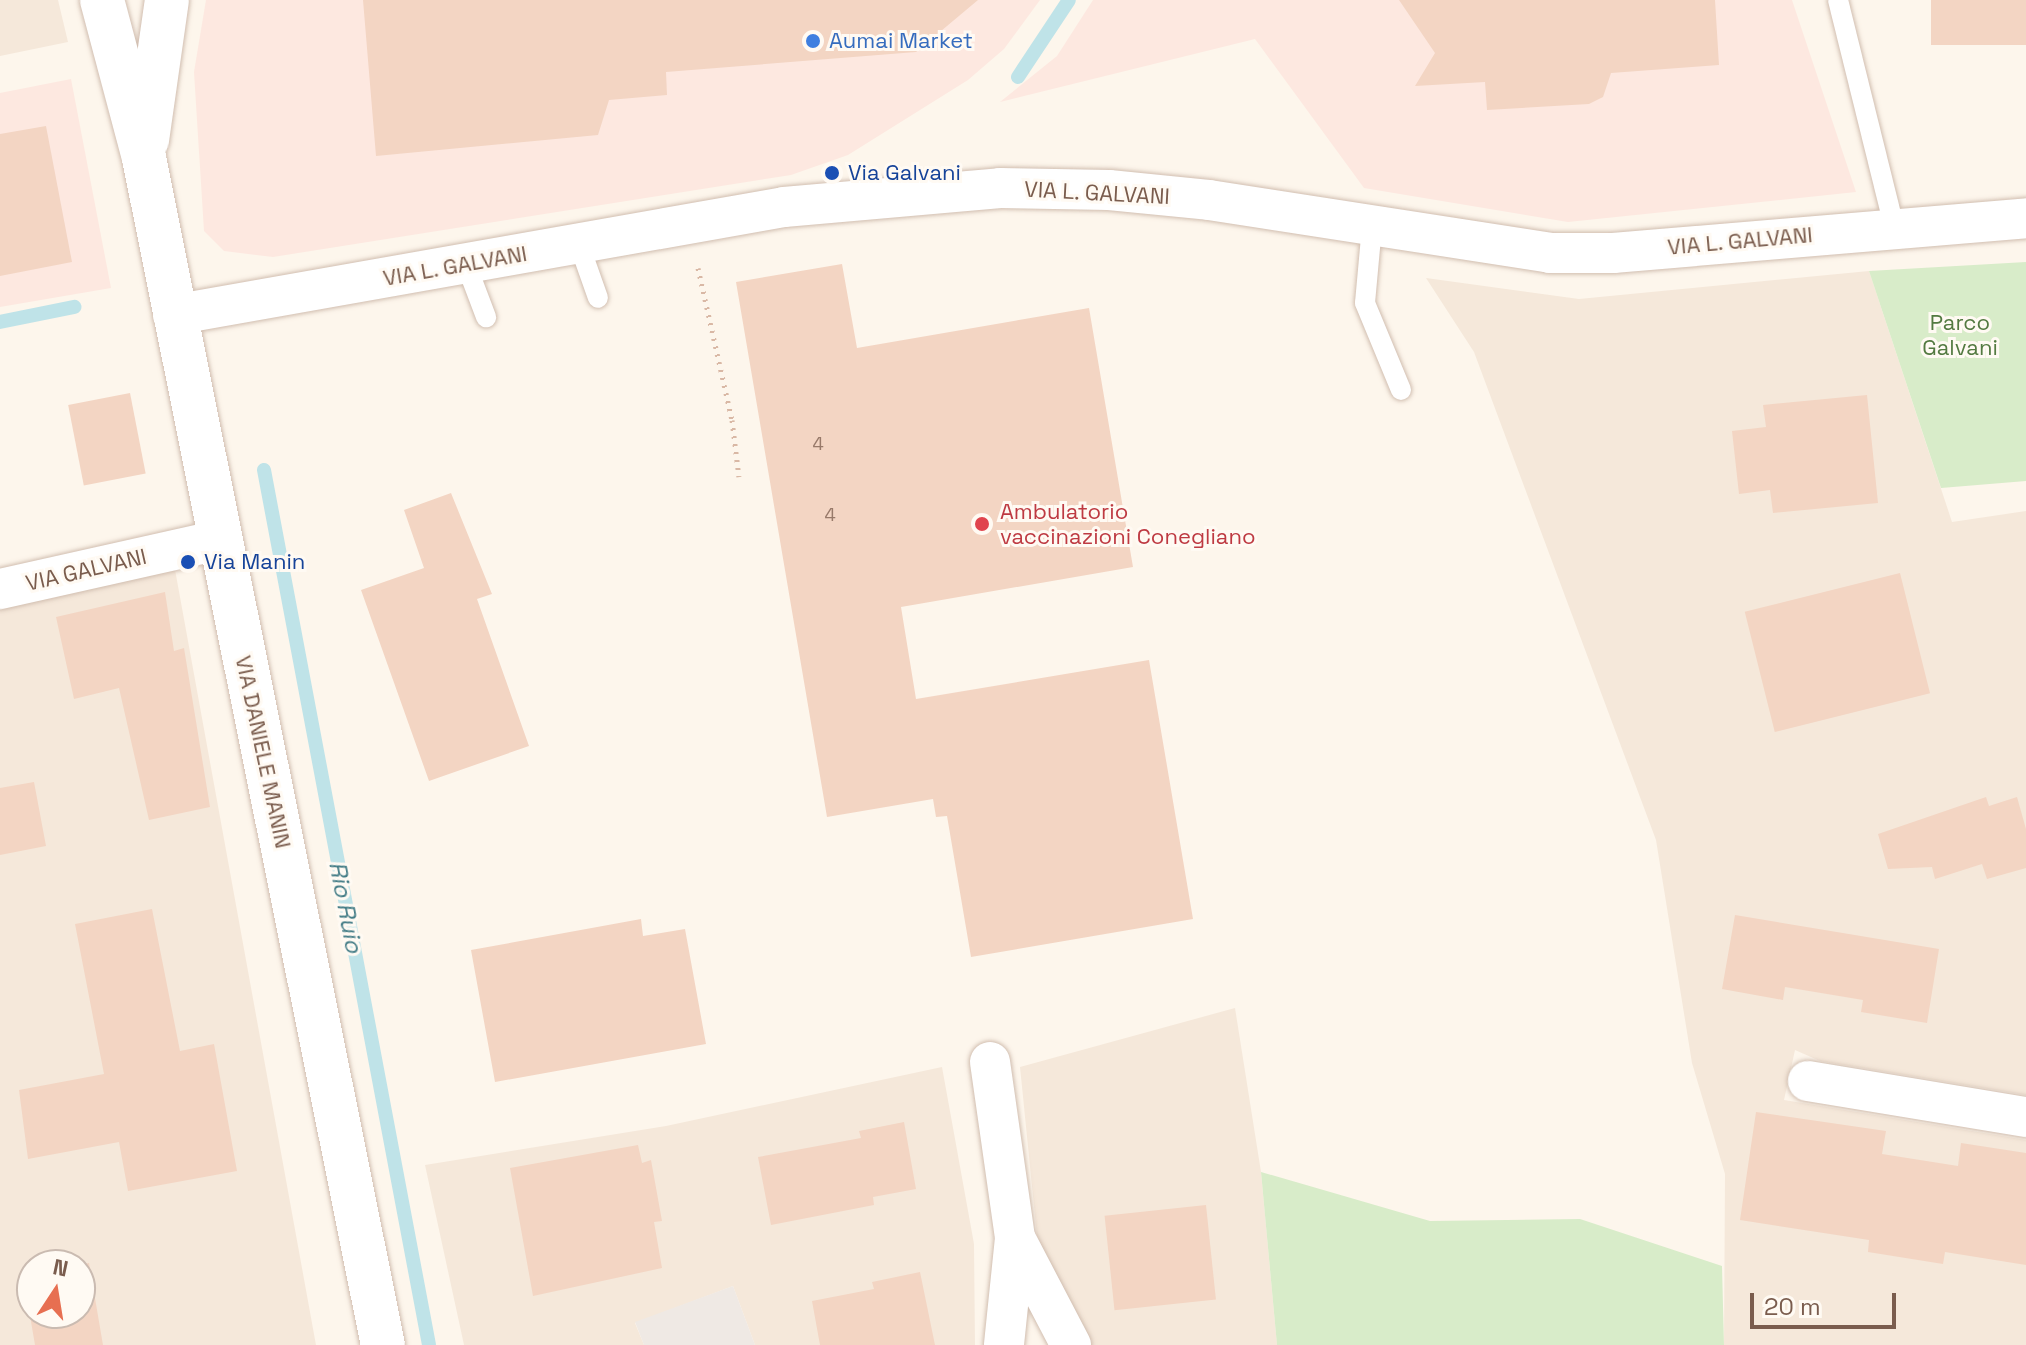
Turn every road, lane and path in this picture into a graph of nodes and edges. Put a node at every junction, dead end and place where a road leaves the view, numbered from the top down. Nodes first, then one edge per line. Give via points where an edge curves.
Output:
1 (102, 0) edge
2 (167, 0) edge
3 (1838, 0) edge
4 (144, 158) junction
5 (2026, 218) edge
6 (1372, 226) junction
7 (1894, 226) junction
8 (579, 244) junction
9 (696, 259) dead end
10 (466, 264) junction
11 (598, 298) dead end
12 (173, 315) junction
13 (486, 317) dead end
14 (1401, 390) dead end
15 (739, 477) dead end
16 (219, 540) junction
17 (0, 589) edge
18 (990, 1062) dead end
19 (1808, 1081) dead end
20 (2026, 1117) edge
21 (1015, 1238) junction
22 (383, 1345) edge
23 (1004, 1345) edge
24 (1071, 1345) edge

1 - 4 main road, VIA DANIELE MANIN
2 - 4 main road, VIA DANIELE MANIN
3 - 7 lane
4 - 12 main road, VIA DANIELE MANIN
5 - 7 street, VIA L. GALVANI
6 - 7 street, VIA L. GALVANI via 1550,253 1613,253
6 - 8 street, VIA L. GALVANI via 1209,200 1109,190 1000,188 784,207
6 - 14 lane via 1365,303
8 - 10 street, VIA L. GALVANI
8 - 11 lane
9 - 15 path via 718,349
10 - 12 street, VIA L. GALVANI
10 - 13 lane
12 - 16 main road, VIA DANIELE MANIN
16 - 17 street, VIA GALVANI
16 - 22 main road, VIA DANIELE MANIN
18 - 21 street
19 - 20 street
21 - 23 street
21 - 24 street

